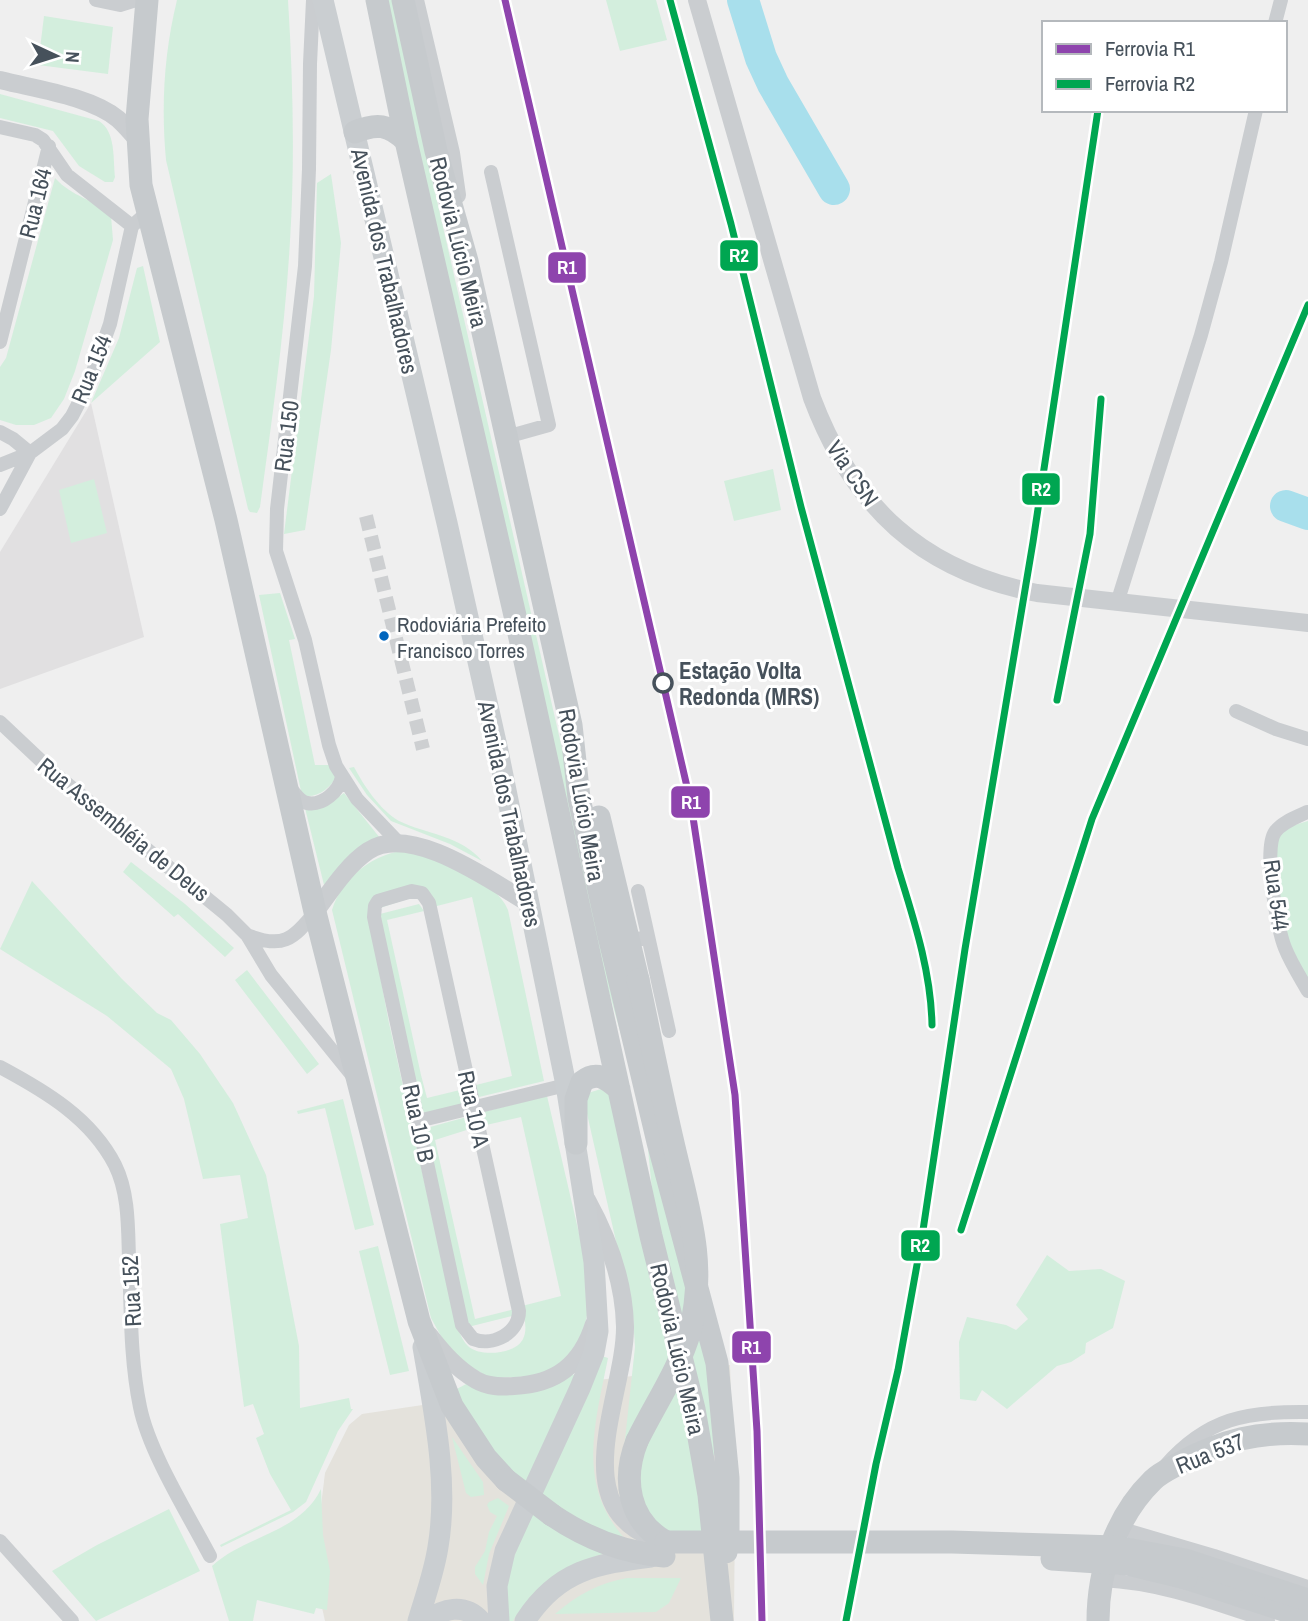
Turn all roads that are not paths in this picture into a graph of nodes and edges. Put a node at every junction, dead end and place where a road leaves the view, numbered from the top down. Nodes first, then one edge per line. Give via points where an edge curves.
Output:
1 (96, 0) edge
2 (136, 0) edge
3 (147, 0) edge
4 (313, 0) edge
5 (323, 0) edge
6 (377, 0) edge
7 (403, 0) edge
8 (415, 0) edge
9 (697, 0) edge
10 (1280, 0) edge
11 (1275, 21) edge
12 (0, 80) edge
13 (1256, 112) edge
14 (0, 127) edge
15 (355, 132) junction
16 (137, 139) junction
17 (405, 141) junction
18 (49, 146) junction
19 (491, 172) dead end
20 (140, 219) junction
21 (467, 261) junction
22 (0, 342) edge
23 (0, 432) edge
24 (506, 436) junction
25 (30, 453) junction
26 (0, 465) edge
27 (0, 509) edge
28 (1118, 600) junction
29 (1308, 623) edge
30 (1236, 710) dead end
31 (0, 722) edge
32 (571, 725) junction
33 (1308, 739) edge
34 (342, 777) junction
35 (285, 781) junction
36 (1308, 810) edge
37 (398, 842) junction
38 (638, 891) dead end
39 (397, 894) joint
40 (530, 904) junction
41 (315, 912) junction
42 (247, 935) junction
43 (639, 939) junction
44 (1308, 991) edge
45 (669, 1031) dead end
46 (0, 1067) edge
47 (357, 1082) junction
48 (566, 1085) junction
49 (619, 1089) junction
50 (473, 1106) junction
51 (418, 1121) junction
52 (576, 1143) junction
53 (586, 1197) junction
54 (597, 1306) junction
55 (419, 1321) junction
56 (495, 1339) joint
57 (1308, 1412) edge
58 (1308, 1434) edge
59 (1155, 1477) junction
60 (1119, 1528) junction
61 (0, 1541) edge
62 (665, 1549) junction
63 (210, 1556) dead end
64 (1102, 1580) junction
65 (1308, 1587) edge
66 (720, 1594) junction
67 (1308, 1600) edge
68 (1308, 1618) edge
69 (72, 1621) edge
70 (418, 1621) edge
71 (425, 1621) edge
72 (481, 1621) edge
73 (499, 1621) edge
74 (525, 1621) edge
75 (722, 1621) edge
76 (1098, 1621) edge
77 (1268, 1621) edge

1 - 2 street via 120,5
3 - 16 main road
4 - 34 street, Rua 150 via 304,282 275,533 329,745
5 - 15 main road, Avenida dos Trabalhadores
6 - 17 main road, Rodovia Lúcio Meira
7 - 21 main road, Rodovia Lúcio Meira via 436,151
8 - 21 street via 451,153
9 - 28 street, Via CSN via 812,398 833,446 858,486 909,539 966,573 1027,591
10 - 11 street
12 - 16 street via 97,107
13 - 28 street via 1197,348
14 - 18 street via 35,135
15 - 17 main road via 386,126
15 - 40 main road, Avenida dos Trabalhadores
16 - 20 main road
17 - 49 main road, Rodovia Lúcio Meira
18 - 20 street via 67,176
18 - 22 street, Rua 164
19 - 24 street via 549,425
20 - 25 street, Rua 154 via 89,383 62,429
20 - 35 main road via 226,520
21 - 24 main road, Rodovia Lúcio Meira
23 - 25 street
24 - 32 main road, Rodovia Lúcio Meira
25 - 26 street
25 - 27 street, Rua 154
28 - 29 street, Via CSN
30 - 33 street
31 - 42 street, Rua Assembléia de Deus
32 - 43 main road
32 - 66 main road, Rodovia Lúcio Meira via 579,797 609,936 717,1363 728,1520
34 - 35 street via 334,793 311,803 302,801
34 - 37 street, Rua 150
35 - 41 main road
36 - 44 street, Rua 544 via 1275,832 1270,853 1284,947
37 - 40 street via 450,858
37 - 41 street via 377,846 359,858
38 - 43 street
39 - 50 street, Rua 10 A via 417,891 429,903
39 - 51 street, Rua 10 B via 378,901 374,917
40 - 48 main road, Avenida dos Trabalhadores
41 - 42 street via 284,941 268,942
41 - 47 main road
42 - 47 street, Rua Assembléia de Deus via 265,967
43 - 45 street
43 - 62 main road, bridge via 638,981 693,1224 697,1266 695,1305 683,1352 637,1441 630,1469 633,1504
46 - 63 street, Rua 152 via 74,1114 116,1167 127,1212 140,1409 154,1448
47 - 55 main road
48 - 50 street
48 - 52 main road, Avenida dos Trabalhadores
49 - 52 main road via 598,1076 582,1082 576,1099
49 - 66 main road, Rodovia Lúcio Meira via 700,1440
50 - 51 street
50 - 56 street, Rua 10 A via 519,1311 514,1330
51 - 56 street, Rua 10 B via 462,1325 477,1342
52 - 53 main road, Avenida dos Trabalhadores
53 - 54 main road, Avenida dos Trabalhadores
53 - 62 street via 611,1255 625,1322 605,1448 607,1485 614,1506 630,1526
54 - 55 street via 588,1340 572,1364 549,1380 530,1385 492,1386 476,1380 452,1362
54 - 73 main road, Avenida dos Trabalhadores via 598,1331 591,1362 502,1562 497,1586
55 - 62 main road, bridge via 452,1406 506,1480 585,1535 638,1553
55 - 70 main road via 440,1472 438,1547
57 - 59 street, Rua 537 via 1253,1414 1222,1422 1189,1441
58 - 59 main road, Rua 537 via 1239,1437
59 - 60 main road, Rua 537
60 - 64 main road, Rua 537
60 - 65 street
61 - 69 street
62 - 67 main road, bridge via 953,1542 1116,1547 1185,1560
62 - 68 main road, bridge via 1128,1564
62 - 74 main road via 580,1572 546,1595
64 - 76 main road, Rua 537
64 - 77 street via 1167,1588
66 - 75 main road, Rodovia Lúcio Meira
71 - 72 main road via 457,1609 469,1611

